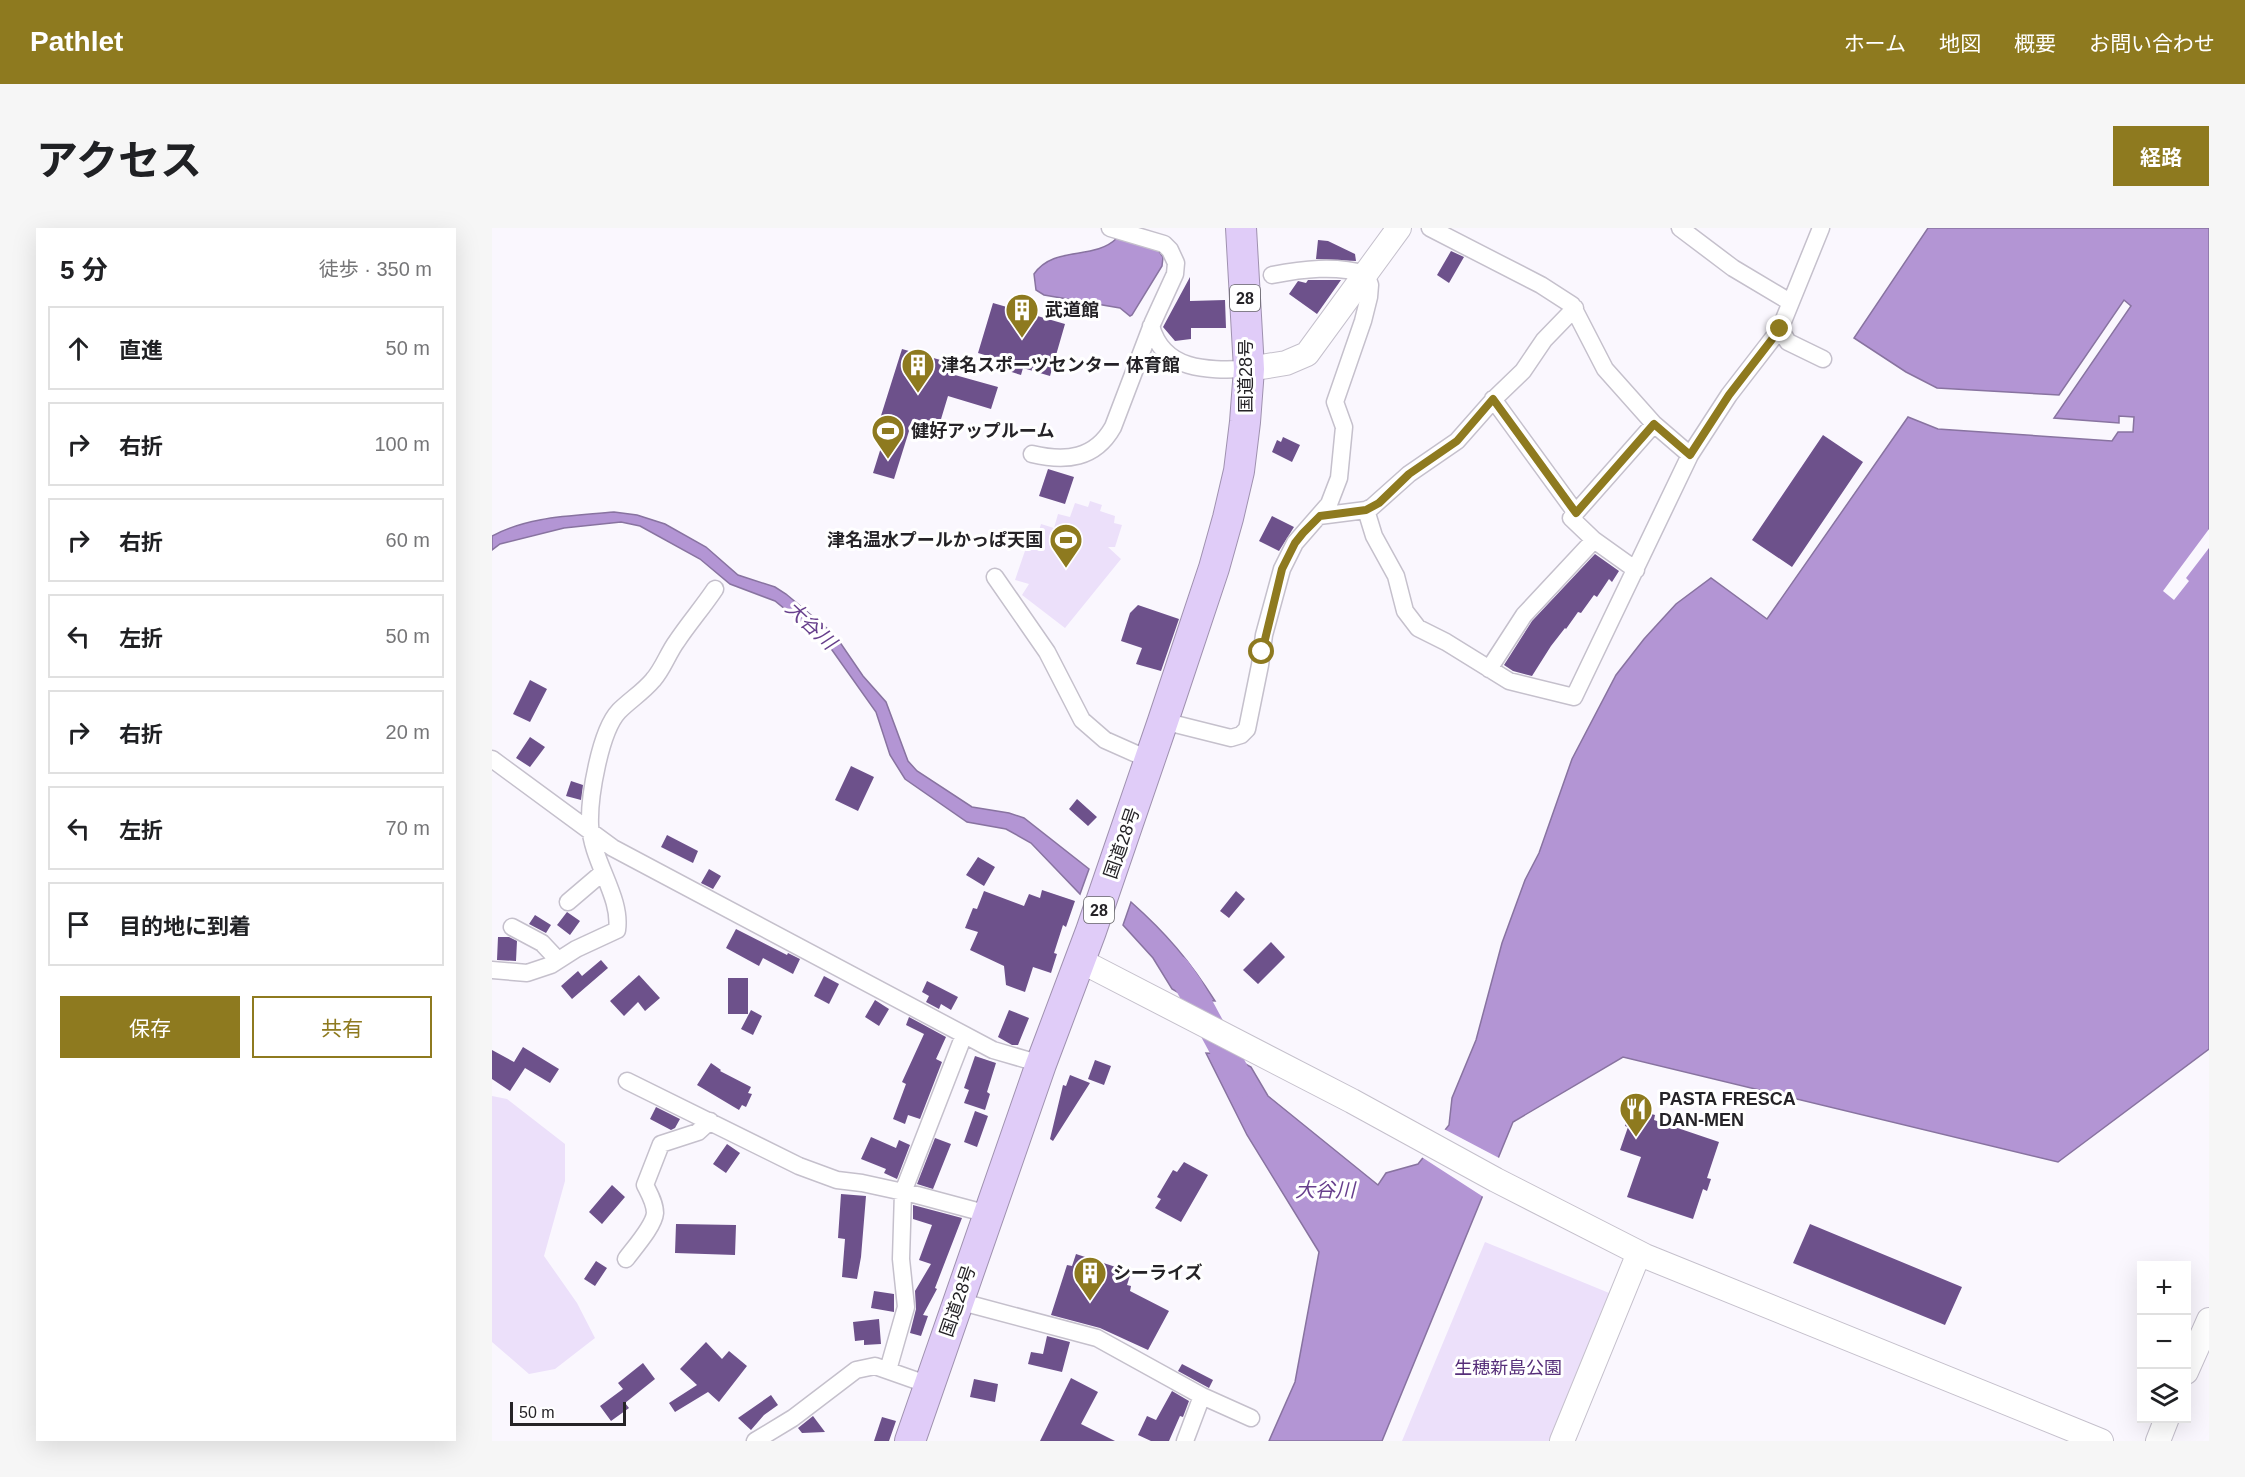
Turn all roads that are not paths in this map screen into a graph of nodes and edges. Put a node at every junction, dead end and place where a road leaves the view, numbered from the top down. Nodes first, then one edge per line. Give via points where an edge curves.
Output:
1 (1110, 228) edge
2 (1241, 228) edge
3 (1399, 228) edge
4 (1430, 228) edge
5 (1680, 228) edge
6 (1821, 228) edge
7 (1272, 274) dead end
8 (1366, 274) junction
9 (1790, 302) junction
10 (1575, 308) junction
11 (1151, 326) junction
12 (1780, 329) junction
13 (1823, 359) dead end
14 (1249, 369) junction
15 (1493, 399) junction
16 (1654, 424) junction
17 (1032, 454) dead end
18 (1690, 455) junction
19 (1366, 510) junction
20 (1576, 513) junction
21 (1320, 516) junction
22 (1594, 540) junction
23 (1636, 570) junction
24 (995, 577) dead end
25 (716, 589) dead end
26 (1488, 669) junction
27 (1164, 721) junction
28 (492, 759) edge
29 (1150, 759) junction
30 (591, 831) junction
31 (602, 873) junction
32 (568, 902) dead end
33 (512, 927) dead end
34 (558, 960) junction
35 (1081, 961) junction
36 (492, 970) edge
37 (964, 1035) junction
38 (1041, 1064) junction
39 (627, 1081) dead end
40 (710, 1121) junction
41 (903, 1192) junction
42 (988, 1214) junction
43 (1639, 1253) junction
44 (626, 1259) dead end
45 (958, 1301) junction
46 (2209, 1320) edge
47 (2188, 1369) edge
48 (888, 1370) junction
49 (929, 1386) junction
50 (1202, 1396) junction
51 (1251, 1418) dead end
52 (2165, 1423) edge
53 (755, 1441) edge
54 (910, 1441) edge
55 (1185, 1441) edge
56 (1563, 1441) edge
57 (2101, 1441) edge
58 (2158, 1441) edge

1 - 11 street via 1164,244 1176,263 1176,274
2 - 14 highway, 国道28号 / 28
3 - 8 street
4 - 10 street via 1541,285
5 - 9 street via 1733,268
6 - 9 street
7 - 8 street via 1306,268
8 - 14 street via 1307,354 1286,363
8 - 21 street via 1369,297 1335,402 1344,427 1339,478
9 - 12 street
10 - 15 street via 1544,340 1523,371
10 - 16 street via 1605,369
11 - 14 street via 1165,351 1187,366
11 - 17 street via 1113,427 1097,449 1084,455 1050,458
12 - 13 street via 1788,342
12 - 18 street via 1729,395
14 - 27 highway, 国道28号 / 28 via 1239,471 1228,518
15 - 19 street via 1457,441
15 - 20 street
16 - 18 street
16 - 20 street
18 - 23 street
19 - 21 street
19 - 26 street via 1374,536 1396,576 1411,621
20 - 22 street via 1571,518
21 - 27 street via 1295,543 1282,569 1264,635 1247,729 1231,738
22 - 23 street
22 - 26 street via 1524,615
23 - 26 street via 1574,697 1509,681
24 - 29 street via 1047,652 1082,720 1105,740
25 - 30 street via 677,640 655,678 618,712 606,732 594,782
27 - 29 highway, 国道28号 / 28
28 - 30 street
29 - 35 highway, 国道28号 / 28
30 - 31 street
30 - 37 street via 613,848
31 - 32 street
31 - 34 street via 613,896 617,930
33 - 34 street via 542,944
34 - 36 street via 527,973
35 - 38 highway, 国道28号 / 28
35 - 43 street
37 - 38 street via 993,1050
37 - 41 street
38 - 42 highway, 国道28号 / 28
39 - 40 street
40 - 41 street via 799,1166 837,1180
40 - 44 street via 698,1132 661,1144 645,1185 655,1214
41 - 42 street
41 - 48 street via 901,1259 906,1307
42 - 45 highway, 国道28号 / 28
43 - 56 street
43 - 57 street
45 - 49 highway, 国道28号 / 28
45 - 50 street via 1097,1338
46 - 47 street
48 - 49 street
48 - 53 street via 875,1366 856,1370 793,1418
49 - 54 highway, 国道28号 / 28
50 - 51 street
50 - 55 street
52 - 58 street

